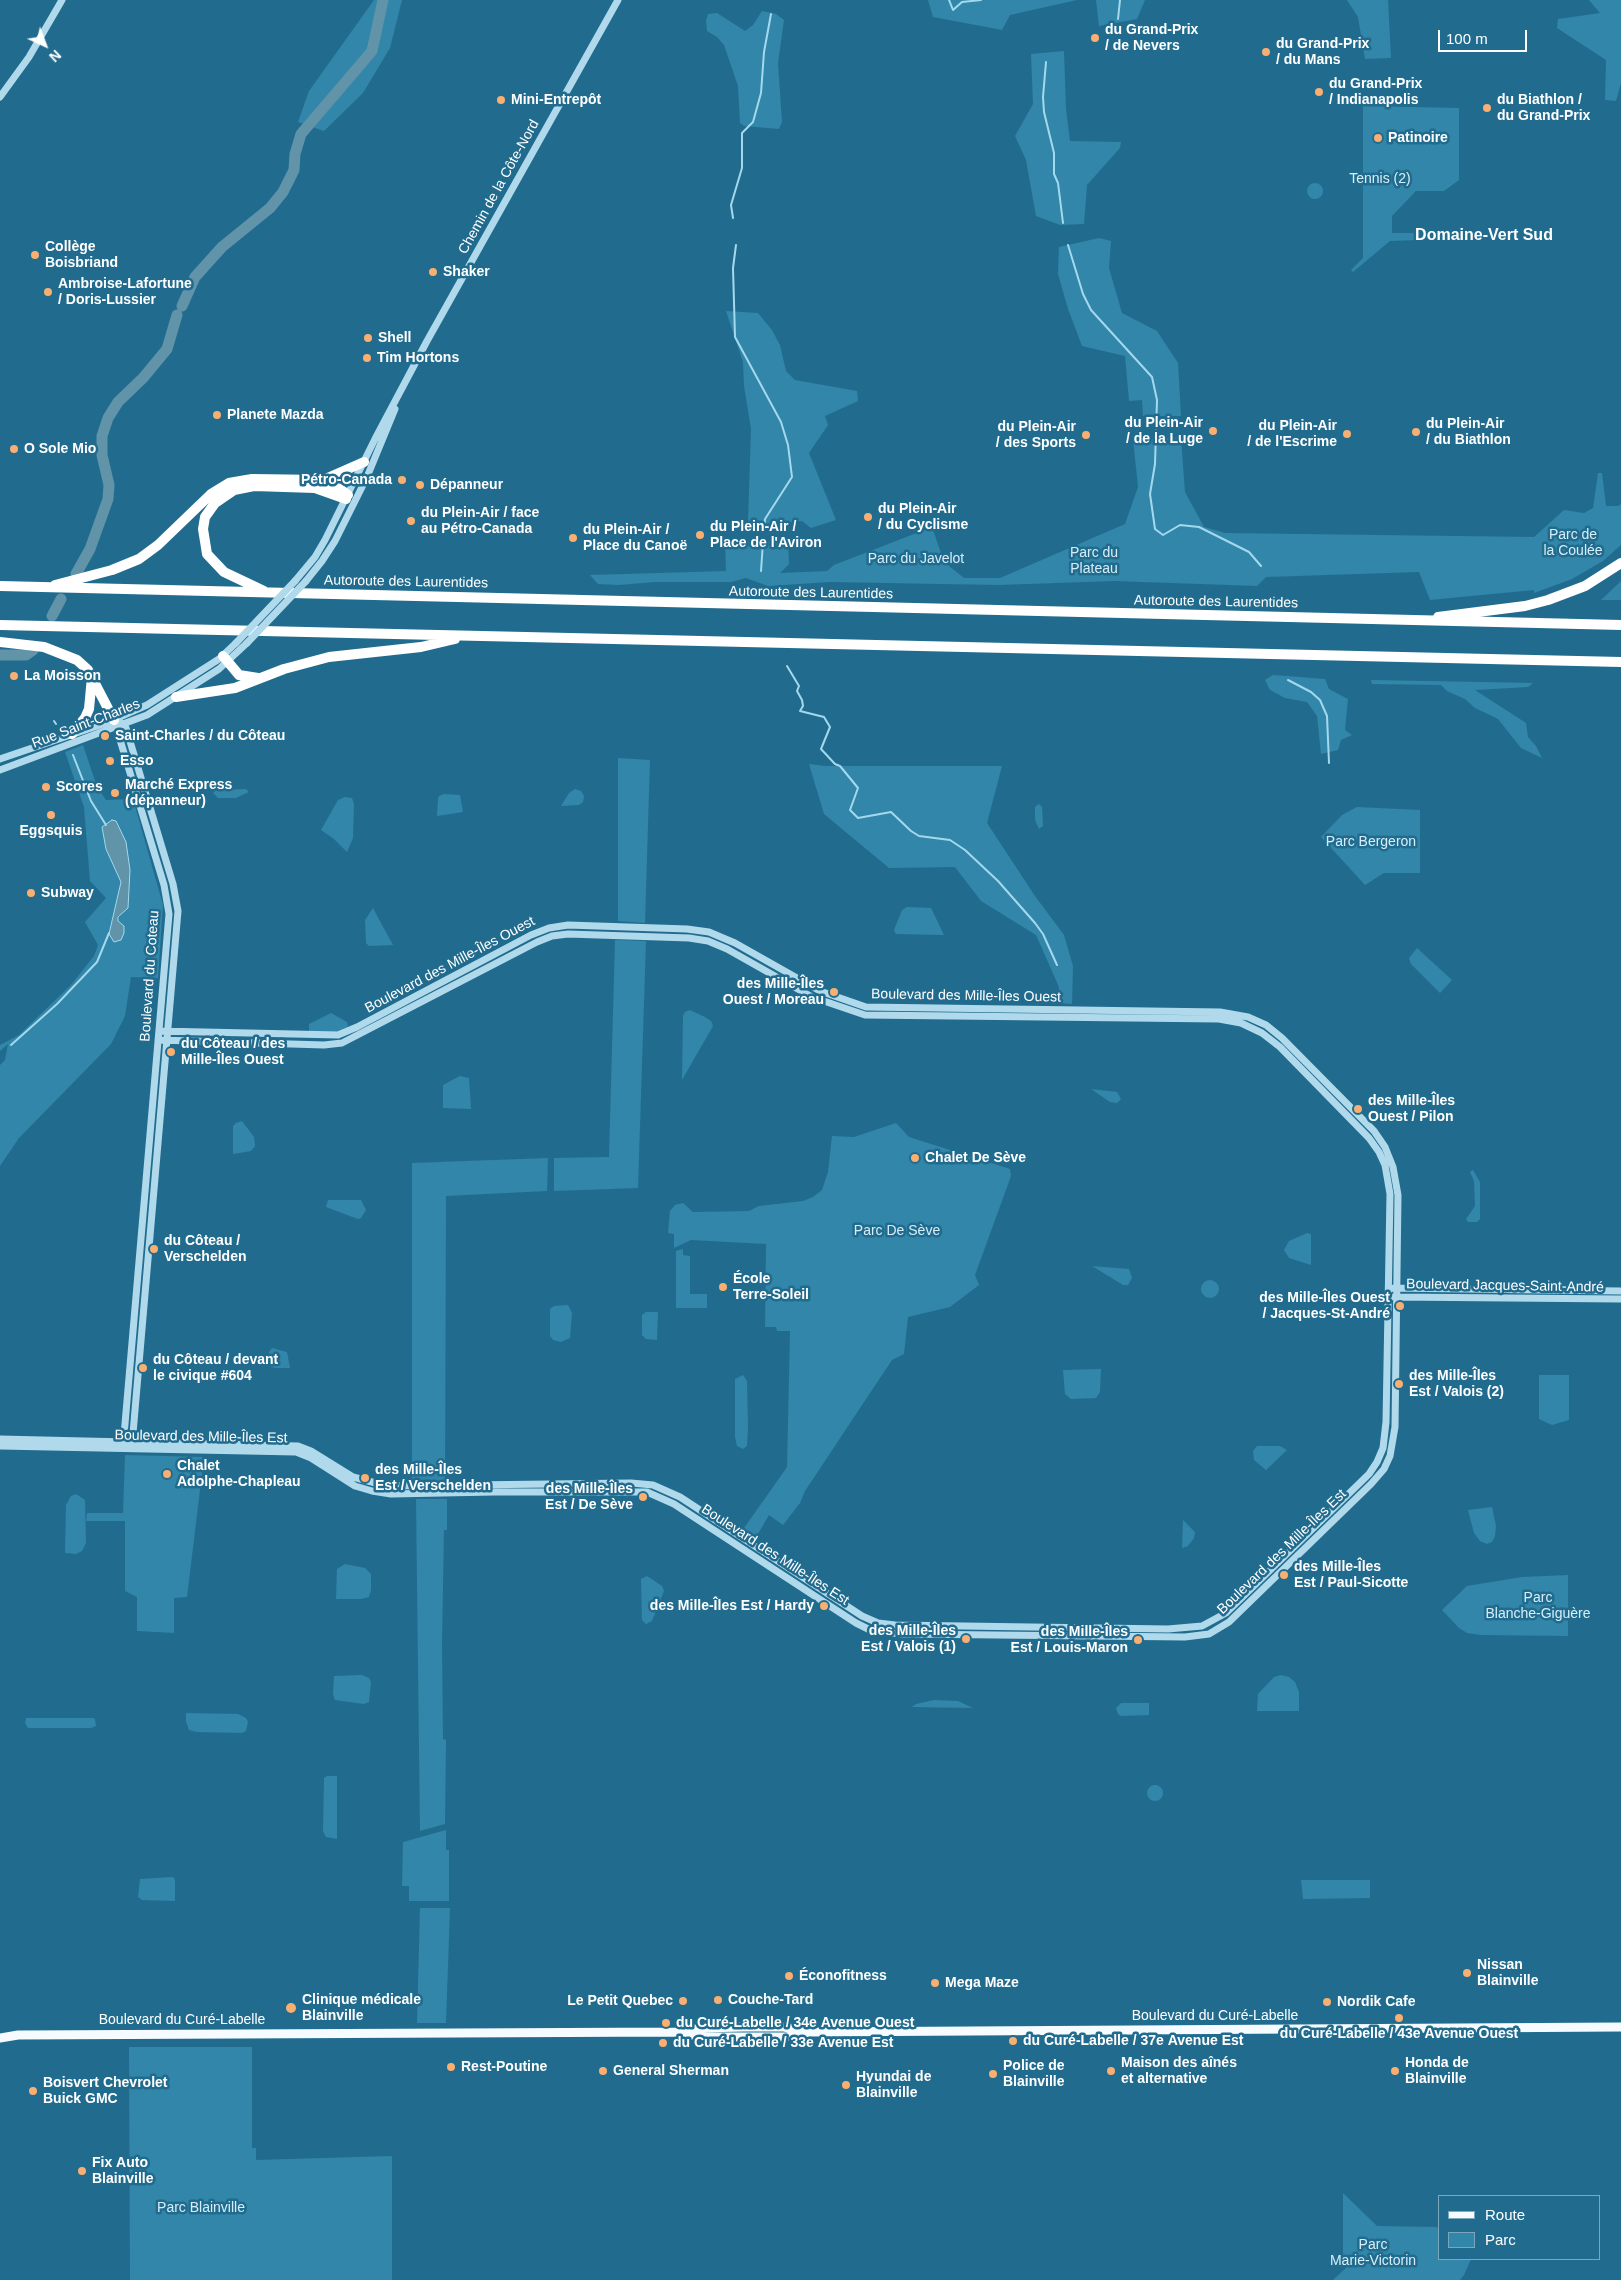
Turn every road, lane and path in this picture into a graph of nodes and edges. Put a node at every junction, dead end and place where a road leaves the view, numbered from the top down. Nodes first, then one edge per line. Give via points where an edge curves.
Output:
1 (62, 0) edge
2 (618, 0) edge
3 (0, 97) edge
4 (404, 387) junction
5 (364, 462) junction
6 (323, 480) junction
7 (347, 497) junction
8 (1621, 563) edge
9 (0, 586) edge
10 (44, 588) junction
11 (268, 593) junction
12 (1410, 621) junction
13 (1621, 624) edge
14 (0, 625) edge
15 (470, 636) junction
16 (0, 642) edge
17 (226, 659) junction
18 (1621, 662) edge
19 (92, 677) junction
20 (258, 678) junction
21 (176, 698) junction
22 (115, 723) junction
23 (124, 724) junction
24 (72, 734) junction
25 (0, 759) edge
26 (0, 770) edge
27 (159, 1031) junction
28 (168, 1032) junction
29 (158, 1040) junction
30 (167, 1041) junction
31 (1392, 1288) junction
32 (1621, 1291) edge
33 (1392, 1297) junction
34 (1621, 1299) edge
35 (1387, 1372) joint
36 (1395, 1372) joint
37 (0, 1440) edge
38 (123, 1445) junction
39 (0, 1446) edge
40 (132, 1446) junction
41 (1621, 2027) edge
42 (0, 2032) edge
43 (18, 2035) junction
44 (0, 2038) edge

1 - 3 street via 29,57
2 - 4 street, Chemin de la Côte-Nord
4 - 5 street, Chemin de la Côte-Nord
4 - 17 street, Chemin de la Côte-Nord, bridge via 361,490 329,551 306,581 247,643
5 - 6 highway
5 - 7 street, Chemin de la Côte-Nord
6 - 7 highway
6 - 10 highway via 248,479 231,482 214,492 158,546 139,559 112,570
7 - 11 highway via 315,488 248,487 230,492 211,507 203,523 202,534 210,558 224,572
7 - 17 street, Chemin de la Côte-Nord, bridge via 318,552 296,581 236,643
8 - 12 highway via 1585,586 1540,603
9 - 10 highway, Autoroute des Laurentides
10 - 11 highway, Autoroute des Laurentides
11 - 12 highway, Autoroute des Laurentides
12 - 13 highway, Autoroute des Laurentides
14 - 15 highway
15 - 18 highway
15 - 20 highway via 421,647 329,657
16 - 19 highway via 40,646 63,653 83,665
17 - 20 highway via 240,675
17 - 21 street, Rue Saint-Charles
17 - 22 street, Rue Saint-Charles
19 - 22 highway
19 - 24 highway via 89,709
20 - 21 highway via 229,690
21 - 23 street, Rue Saint-Charles
22 - 23 street
22 - 24 street, Rue Saint-Charles
22 - 26 street, Rue Saint-Charles
22 - 27 street, Boulevard du Coteau via 168,904
23 - 28 street, Boulevard du Coteau via 177,901 178,923
24 - 25 street, Rue Saint-Charles
27 - 28 street, Boulevard des Mille-Îles Ouest
27 - 29 street, Boulevard du Coteau
28 - 30 street, Boulevard du Coteau
28 - 31 street, Boulevard des Mille-Îles Ouest via 338,1035 531,935 568,925 709,932 820,991 866,1007 1238,1014 1262,1023 1278,1034 1385,1147 1397,1185
29 - 30 street, Boulevard des Mille-Îles Ouest
29 - 38 street, Boulevard du Coteau
30 - 31 street, Boulevard des Mille-Îles Ouest via 339,1044 537,942 550,936 568,934 684,937 708,941 812,997 865,1015 1235,1021 1257,1029 1276,1043 1380,1152 1390,1188
30 - 40 street, Boulevard du Coteau
31 - 32 street, Boulevard Jacques-Saint-André
31 - 33 street, Boulevard des Mille-Îles Ouest
33 - 34 street, Boulevard Jacques-Saint-André
33 - 35 street, Boulevard des Mille-Îles Ouest
33 - 36 street, Boulevard des Mille-Îles Ouest
35 - 40 street, Boulevard des Mille-Îles Est via 1386,1437 1382,1453 1372,1470 1226,1613 1210,1623 1192,1628 882,1624 862,1616 673,1493 653,1485 387,1486 353,1477 298,1446
36 - 40 street, Boulevard des Mille-Îles Est via 1393,1444 1378,1477 1229,1622 1209,1634 1186,1638 881,1633 856,1623 651,1492 391,1494 355,1486 296,1452
37 - 38 street, Boulevard des Mille-Îles Est
38 - 39 street, Boulevard des Mille-Îles Est
38 - 40 street, Boulevard des Mille-Îles Est
41 - 43 main road, Boulevard du Curé-Labelle via 809,2032 784,2037 702,2037 676,2032
42 - 43 main road, Boulevard du Curé-Labelle
43 - 44 main road, Boulevard du Curé-Labelle

